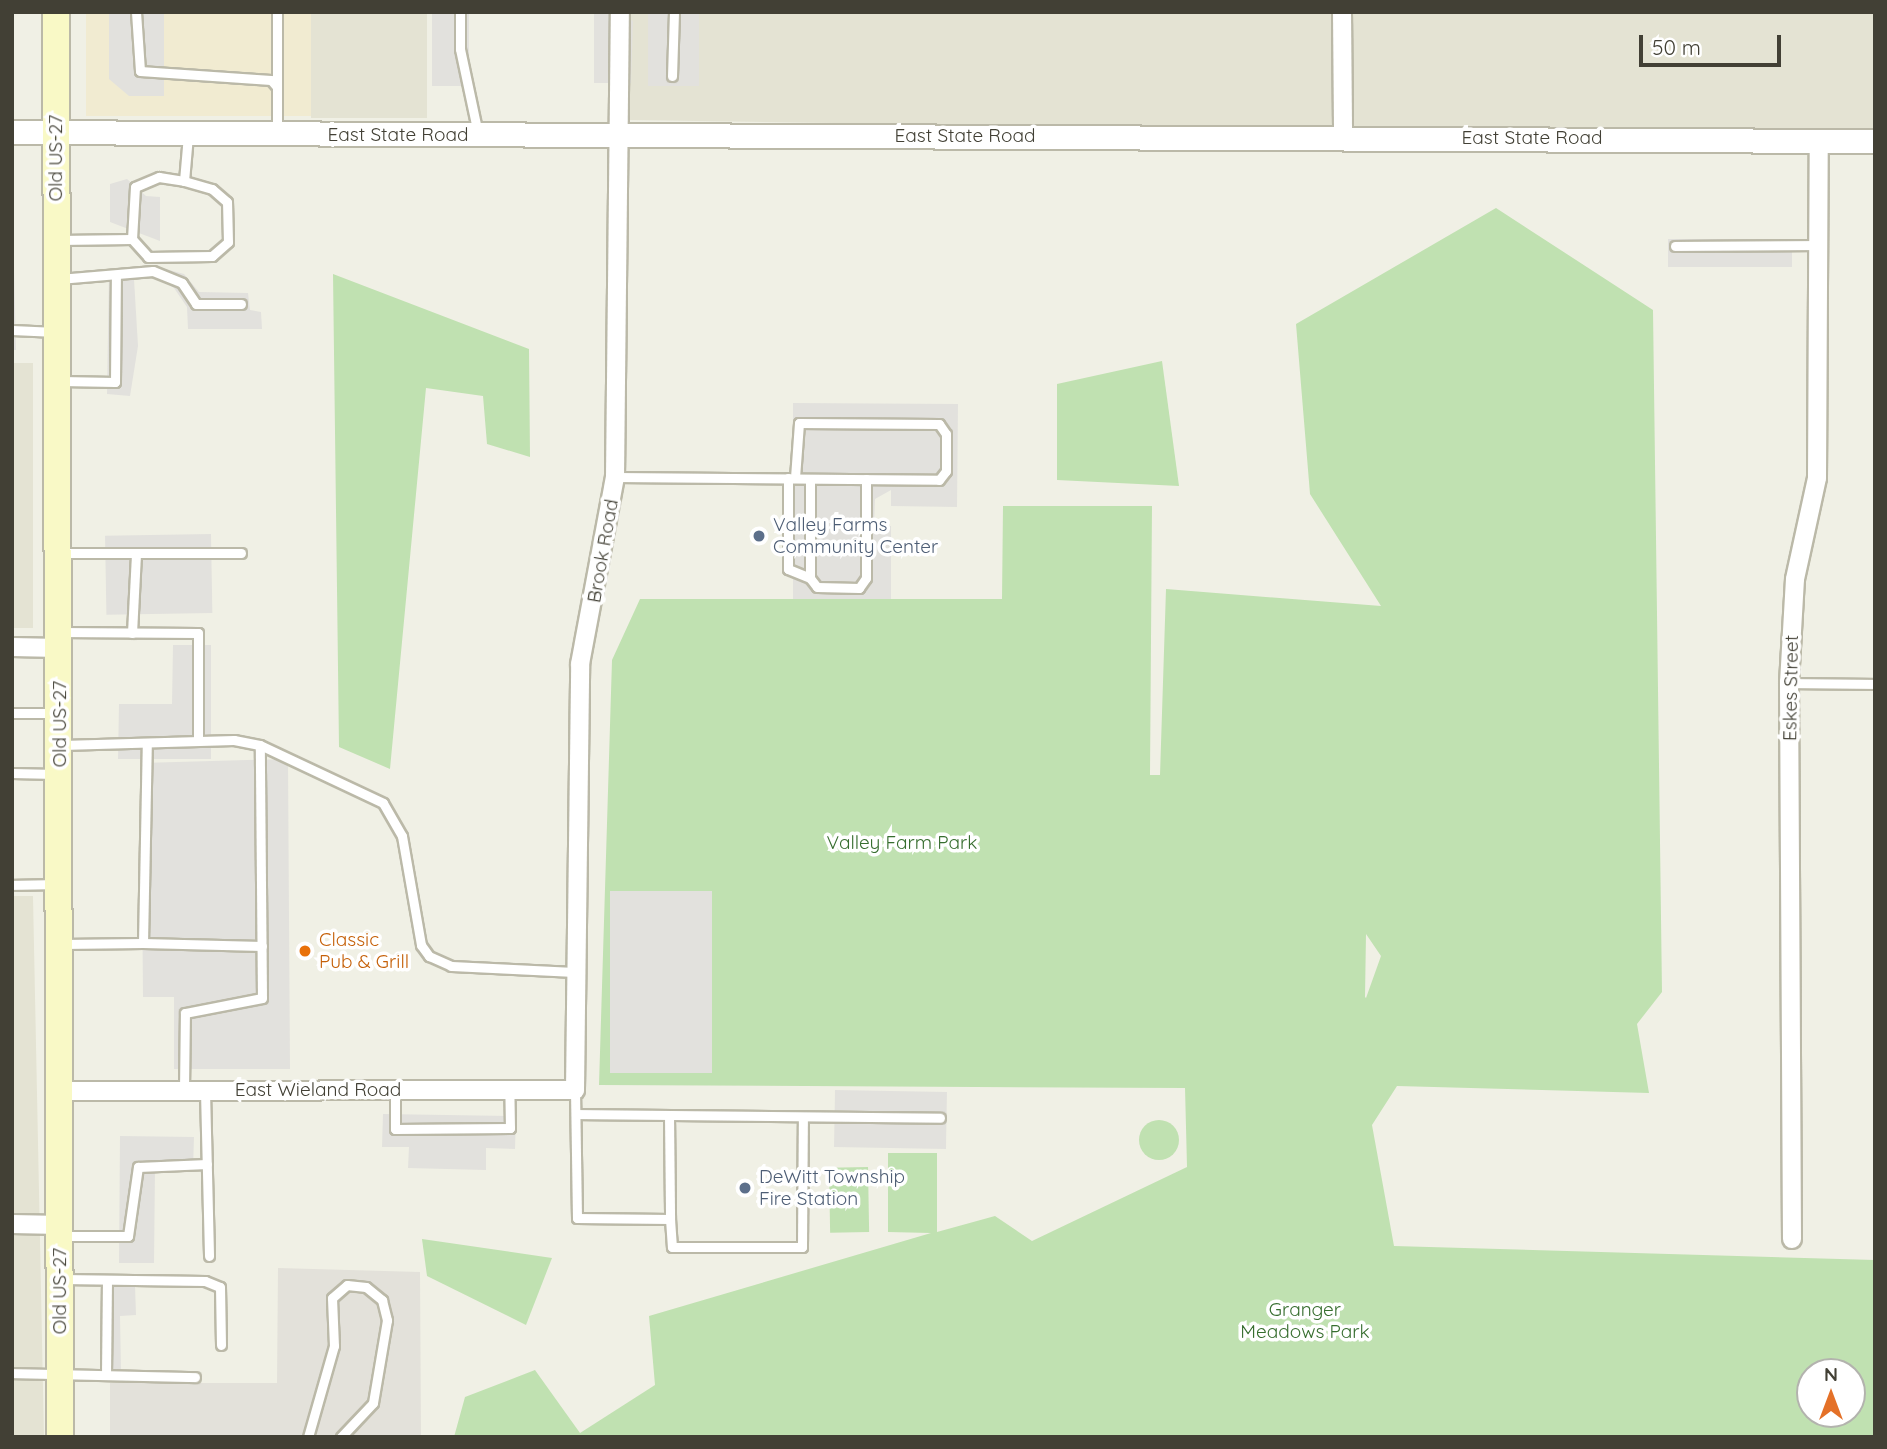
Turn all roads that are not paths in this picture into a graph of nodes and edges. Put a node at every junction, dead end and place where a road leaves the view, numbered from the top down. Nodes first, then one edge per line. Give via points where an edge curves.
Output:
1 (56, 12) edge
2 (136, 12) edge
3 (277, 12) edge
4 (460, 12) edge
5 (620, 12) edge
6 (674, 12) edge
7 (1342, 12) edge
8 (672, 76) dead end
9 (277, 87) junction
10 (12, 132) edge
11 (56, 133) junction
12 (277, 134) junction
13 (188, 135) junction
14 (619, 135) junction
15 (478, 136) junction
16 (1343, 136) junction
17 (1819, 140) junction
18 (1875, 141) edge
19 (184, 181) junction
20 (132, 239) junction
21 (57, 240) junction
22 (1818, 245) junction
23 (1675, 246) dead end
24 (116, 276) junction
25 (57, 279) junction
26 (241, 304) dead end
27 (12, 330) edge
28 (57, 332) junction
29 (58, 382) junction
30 (615, 477) junction
31 (791, 478) junction
32 (810, 479) junction
33 (866, 479) junction
34 (241, 553) dead end
35 (59, 554) junction
36 (136, 554) junction
37 (810, 578) junction
38 (132, 633) junction
39 (59, 640) junction
40 (12, 647) edge
41 (1789, 683) junction
42 (1875, 684) edge
43 (12, 713) edge
44 (60, 713) junction
45 (198, 741) junction
46 (146, 743) junction
47 (60, 745) junction
48 (260, 745) junction
49 (12, 774) edge
50 (60, 774) junction
51 (60, 884) junction
52 (12, 885) edge
53 (143, 943) junction
54 (61, 944) junction
55 (262, 946) junction
56 (575, 972) junction
57 (509, 1089) junction
58 (184, 1090) junction
59 (395, 1090) junction
60 (575, 1090) junction
61 (61, 1091) junction
62 (205, 1091) junction
63 (576, 1114) junction
64 (669, 1115) junction
65 (803, 1116) junction
66 (940, 1118) dead end
67 (207, 1164) junction
68 (670, 1219) junction
69 (12, 1224) edge
70 (61, 1231) junction
71 (1792, 1239) dead end
72 (209, 1256) dead end
73 (61, 1279) junction
74 (107, 1280) junction
75 (221, 1345) dead end
76 (12, 1373) edge
77 (60, 1373) junction
78 (106, 1375) junction
79 (195, 1377) dead end
80 (60, 1437) edge
81 (308, 1437) edge
82 (341, 1437) edge

1 - 11 main road, Old US-27
2 - 9 lane via 137,57 149,76 271,80
3 - 9 lane
4 - 15 lane via 460,49
5 - 14 street, Brook Road
6 - 8 lane
7 - 16 street
9 - 12 lane
10 - 11 street, East State Road
11 - 13 street, East State Road
11 - 21 main road, Old US-27
12 - 13 street, East State Road
12 - 15 street, East State Road
13 - 19 lane
14 - 15 street, East State Road
14 - 16 street, East State Road
14 - 30 street, Brook Road
16 - 17 street, East State Road
17 - 18 street, East State Road
17 - 22 street, Eskes Street
19 - 20 lane via 159,177 135,187
19 - 20 lane via 212,189 227,202 228,242 212,256 148,257
20 - 21 lane
21 - 25 main road, Old US-27
22 - 23 lane
22 - 41 street, Eskes Street via 1817,478 1797,567
24 - 25 lane
24 - 26 lane via 153,271 182,283 196,304
24 - 29 lane via 115,382
25 - 28 main road, Old US-27
27 - 28 lane
28 - 29 main road, Old US-27
29 - 35 main road, Old US-27
30 - 31 lane
30 - 56 street, Brook Road via 580,664
31 - 32 lane
31 - 33 lane via 799,423 939,424 946,434 946,471 939,480
31 - 37 lane via 788,569
32 - 33 lane
32 - 37 lane
33 - 37 lane via 866,578 859,588 817,587
34 - 36 lane
35 - 36 lane
35 - 39 main road, Old US-27
36 - 38 lane
38 - 39 lane
38 - 45 lane via 198,633
39 - 40 street
39 - 44 main road, Old US-27
41 - 42 lane
41 - 71 street, Eskes Street
43 - 44 lane
44 - 47 main road, Old US-27
45 - 46 lane
45 - 48 lane
46 - 47 lane
46 - 53 lane
47 - 50 main road, Old US-27
48 - 55 lane
48 - 56 lane via 383,803 402,836 421,945 429,956 451,966
49 - 50 lane
50 - 51 main road, Old US-27
51 - 52 lane
51 - 54 main road, Old US-27
53 - 54 lane
53 - 55 lane
54 - 61 main road, Old US-27
55 - 58 lane via 262,998 185,1013
56 - 60 street, Brook Road
57 - 59 street, East Wieland Road
57 - 59 lane via 510,1128 395,1129
57 - 60 street, East Wieland Road
58 - 61 street, East Wieland Road
58 - 62 street, East Wieland Road
59 - 62 street, East Wieland Road
60 - 63 lane
61 - 70 main road, Old US-27
62 - 67 lane
63 - 64 lane
63 - 68 lane via 577,1218
64 - 65 lane
64 - 68 lane
65 - 66 lane
65 - 68 lane via 802,1247 672,1247
67 - 70 lane via 138,1167 128,1236
67 - 72 lane
69 - 70 street
70 - 73 main road, Old US-27
73 - 74 lane
73 - 77 main road, Old US-27
74 - 75 lane via 205,1281 220,1287
74 - 78 lane
76 - 77 lane
77 - 78 lane
77 - 80 main road, Old US-27
78 - 79 lane
81 - 82 lane via 334,1346 332,1298 347,1285 366,1287 382,1300 385,1332 373,1403

